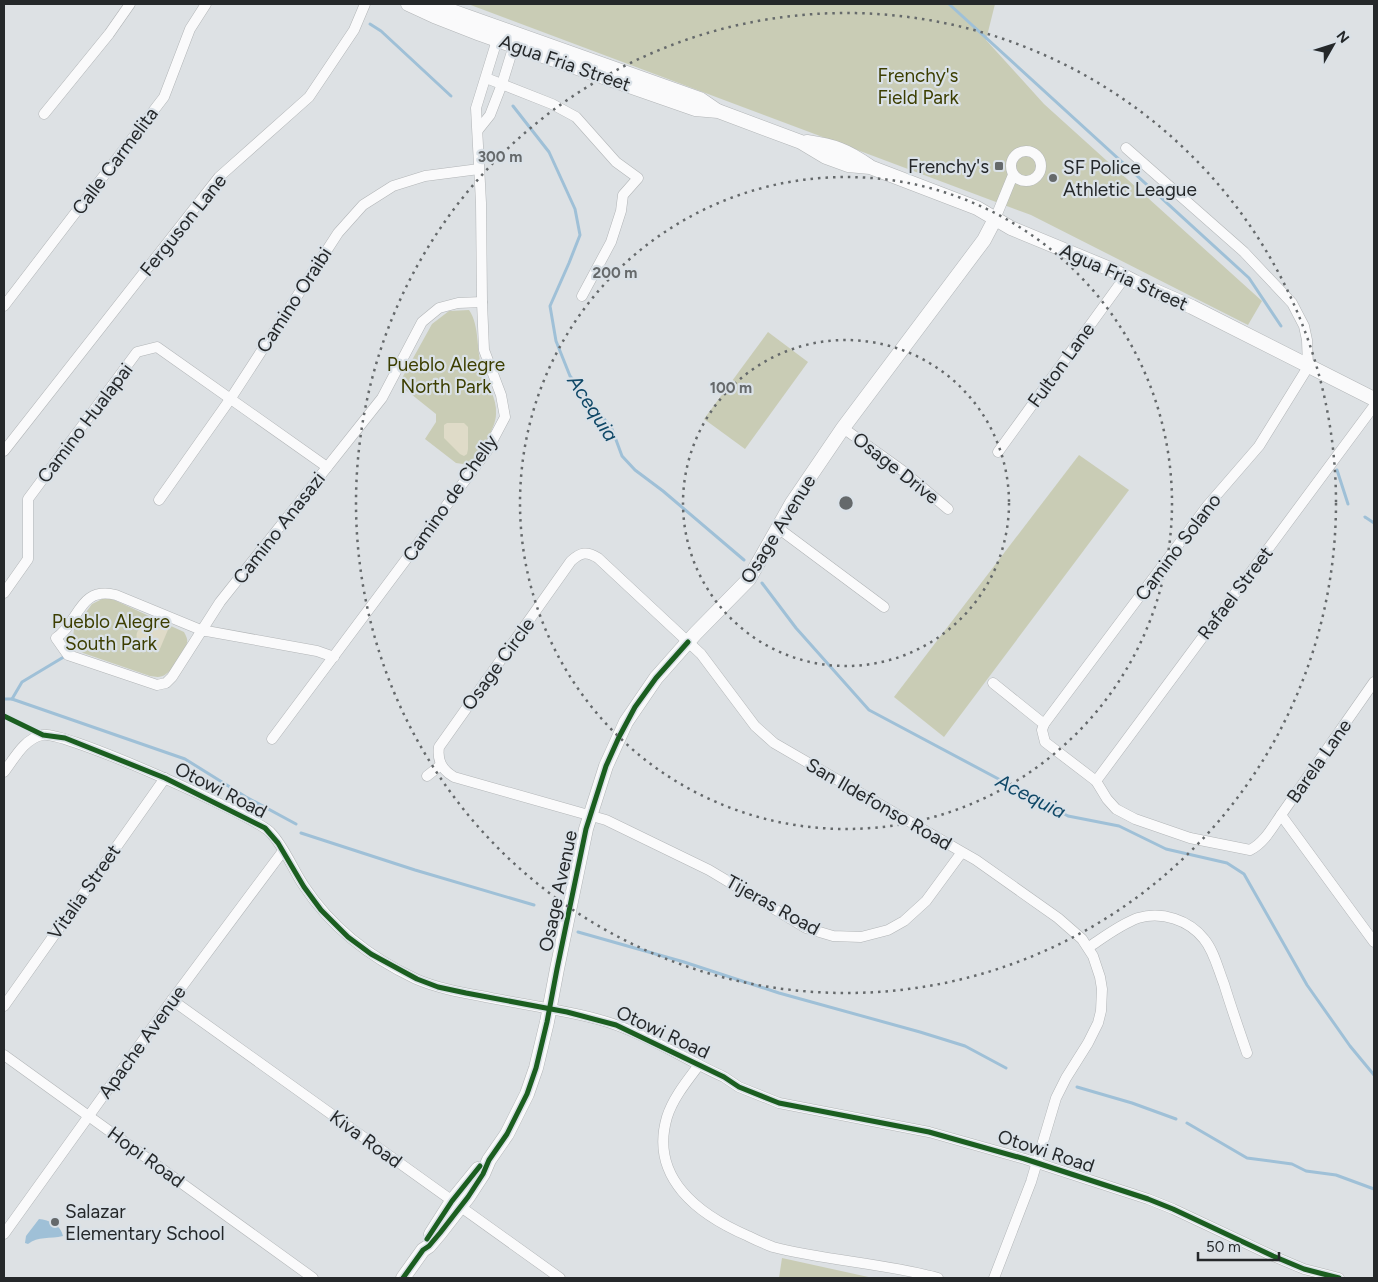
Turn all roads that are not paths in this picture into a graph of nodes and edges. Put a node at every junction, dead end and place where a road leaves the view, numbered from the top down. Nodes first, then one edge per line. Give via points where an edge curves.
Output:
1 (130, 4) edge
2 (206, 4) edge
3 (365, 4) edge
4 (421, 4) edge
5 (513, 39) junction
6 (497, 40) junction
7 (486, 78) junction
8 (502, 84) junction
9 (44, 114) dead end
10 (478, 130) junction
11 (1126, 148) dead end
12 (479, 169) junction
13 (1013, 175) dead end
14 (995, 219) junction
15 (1125, 277) junction
16 (582, 296) dead end
17 (482, 302) junction
18 (4, 306) edge
19 (1308, 367) junction
20 (231, 398) junction
21 (1374, 399) edge
22 (1374, 406) edge
23 (844, 428) junction
24 (4, 451) edge
25 (998, 452) dead end
26 (327, 467) junction
27 (160, 500) dead end
28 (948, 509) dead end
29 (778, 528) junction
30 (4, 593) edge
31 (884, 607) dead end
32 (201, 630) junction
33 (688, 642) junction
34 (334, 657) junction
35 (1374, 682) edge
36 (993, 683) dead end
37 (1044, 724) junction
38 (272, 739) dead end
39 (441, 765) junction
40 (4, 772) edge
41 (427, 776) dead end
42 (165, 778) junction
43 (1096, 781) junction
44 (1281, 815) junction
45 (590, 816) junction
46 (283, 851) junction
47 (962, 852) junction
48 (1374, 942) edge
49 (1089, 947) junction
50 (172, 1000) junction
51 (4, 1006) edge
52 (550, 1010) junction
53 (1247, 1053) dead end
54 (4, 1055) edge
55 (698, 1065) junction
56 (88, 1115) junction
57 (1036, 1163) junction
58 (456, 1204) junction
59 (4, 1234) edge
60 (312, 1278) edge
61 (403, 1278) edge
62 (560, 1278) edge
63 (938, 1278) edge
64 (994, 1278) edge
65 (1340, 1278) edge

1 - 9 street
2 - 18 street, Calle Carmelita via 190,29 164,97
3 - 24 street, Ferguson Lane via 354,30 310,97 219,177
4 - 5 street, Agua Fria Street
4 - 6 street, Agua Fria Street via 434,16
5 - 6 street, Agua Fria Street
5 - 8 street
5 - 14 street, Agua Fria Street via 700,99 718,111 801,142 831,146 851,153 870,167 977,208
6 - 7 street, Camino de Chelly
7 - 8 street
7 - 10 street, Camino de Chelly via 476,108
8 - 10 street via 490,115
8 - 16 street via 576,117 616,162 638,178 623,195 611,242
10 - 12 street, Camino de Chelly
11 - 19 street via 1244,252 1292,303 1304,326
12 - 17 street, Camino de Chelly
12 - 20 street, Camino Oraibi via 417,178 393,186 363,205 338,233
13 - 14 street
14 - 15 street, Agua Fria Street
14 - 23 street, Osage Avenue via 984,240
15 - 19 street, Agua Fria Street via 1192,307
15 - 25 street, Fulton Lane
17 - 26 street, Camino Anasazi via 438,308 422,322 382,398
17 - 34 street, Camino de Chelly via 484,350 501,395 505,417 487,451
19 - 21 street, Agua Fria Street
19 - 37 street, Camino Solano via 1259,446 1208,506
20 - 26 street, Camino Hualapai
20 - 27 street, Camino Oraibi
20 - 30 street, Camino Hualapai via 157,347 137,352 28,499 28,559
22 - 43 street, Rafael Street
23 - 28 street, Osage Drive
23 - 29 street, Osage Avenue
26 - 32 street, Camino Anasazi
29 - 31 street
29 - 33 street, Osage Avenue via 749,579
32 - 32 street, Camino Anasazi via 108,593 88,598 56,638 68,655 157,685 172,677
32 - 34 street
33 - 39 street, Osage Circle via 598,558 587,552 581,553 571,561 442,742 438,754
33 - 45 street, Osage Avenue via 656,678 626,722 606,766
33 - 47 street, San Ildefonso Road via 768,739
34 - 38 street, Camino de Chelly
35 - 44 street, Barela Lane
36 - 37 street
37 - 43 street via 1045,742
39 - 41 street
39 - 45 street via 454,777
40 - 42 street, Otowi Road via 23,746 44,735 65,738
42 - 46 street, Otowi Road via 265,828
42 - 51 street, Vitalia Street
43 - 44 street, Barela Lane via 1116,808 1135,819 1190,838 1226,846 1250,850 1256,847
44 - 48 street
45 - 47 street, Tijeras Road via 606,820 701,865 806,928 843,938 879,933 904,921 926,901
45 - 52 street, Osage Avenue
46 - 50 street, Apache Avenue
46 - 52 street, Otowi Road via 321,910 348,936 388,964 438,987
47 - 49 street, San Ildefonso Road via 1058,918
49 - 53 street via 1130,922 1146,917 1163,916 1188,925 1204,938 1214,956
49 - 57 street via 1100,977 1101,1012 1094,1033 1056,1098
50 - 56 street, Apache Avenue
50 - 58 street, Kiva Road
52 - 55 street, Otowi Road via 616,1025
52 - 58 street, Osage Avenue via 528,1094 510,1128
54 - 56 street, Hopi Road
55 - 57 street, Otowi Road via 739,1087 779,1103 911,1127
55 - 63 street via 673,1102 664,1140 666,1163 677,1186 695,1206 729,1228 772,1246
56 - 59 street, Apache Avenue
56 - 60 street, Hopi Road
57 - 64 street
57 - 65 street, Otowi Road via 1148,1199 1273,1256
58 - 61 street, Osage Avenue via 425,1242
58 - 62 street, Kiva Road

